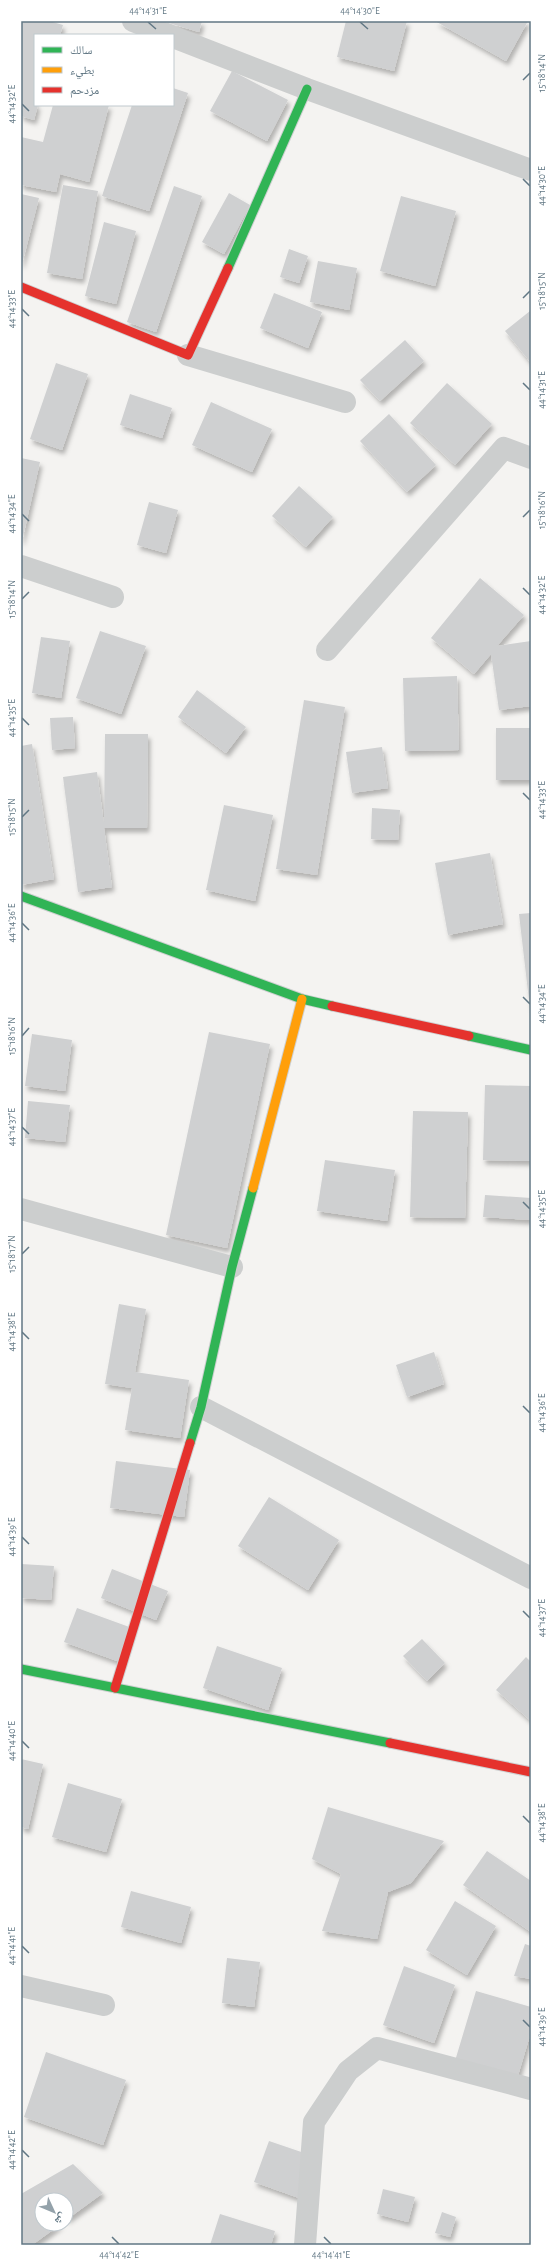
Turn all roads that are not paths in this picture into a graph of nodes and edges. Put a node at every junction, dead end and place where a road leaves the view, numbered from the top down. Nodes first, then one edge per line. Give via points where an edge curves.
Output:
1 (133, 21) edge
2 (166, 34) edge
3 (174, 37) edge
4 (307, 89) junction
5 (531, 170) edge
6 (21, 287) edge
7 (188, 355) junction
8 (345, 402) dead end
9 (531, 458) edge
10 (21, 566) edge
11 (113, 597) dead end
12 (327, 650) dead end
13 (21, 896) edge
14 (302, 999) junction
15 (531, 1050) edge
16 (21, 1209) edge
17 (232, 1267) junction
18 (201, 1407) junction
19 (531, 1578) edge
20 (21, 1669) edge
21 (115, 1688) junction
22 (531, 1772) edge
23 (21, 1986) edge
24 (104, 2005) dead end
25 (531, 2089) edge
26 (305, 2245) edge

1 - 2 street
3 - 4 street
4 - 5 street
4 - 7 street
6 - 7 street
7 - 8 street
9 - 12 street via 504,448
10 - 11 street
13 - 14 street
14 - 15 street
14 - 17 street
16 - 17 street
17 - 18 street
18 - 19 street
18 - 21 street
20 - 21 street
21 - 22 street
23 - 24 street
25 - 26 street via 377,2048 348,2071 314,2122

